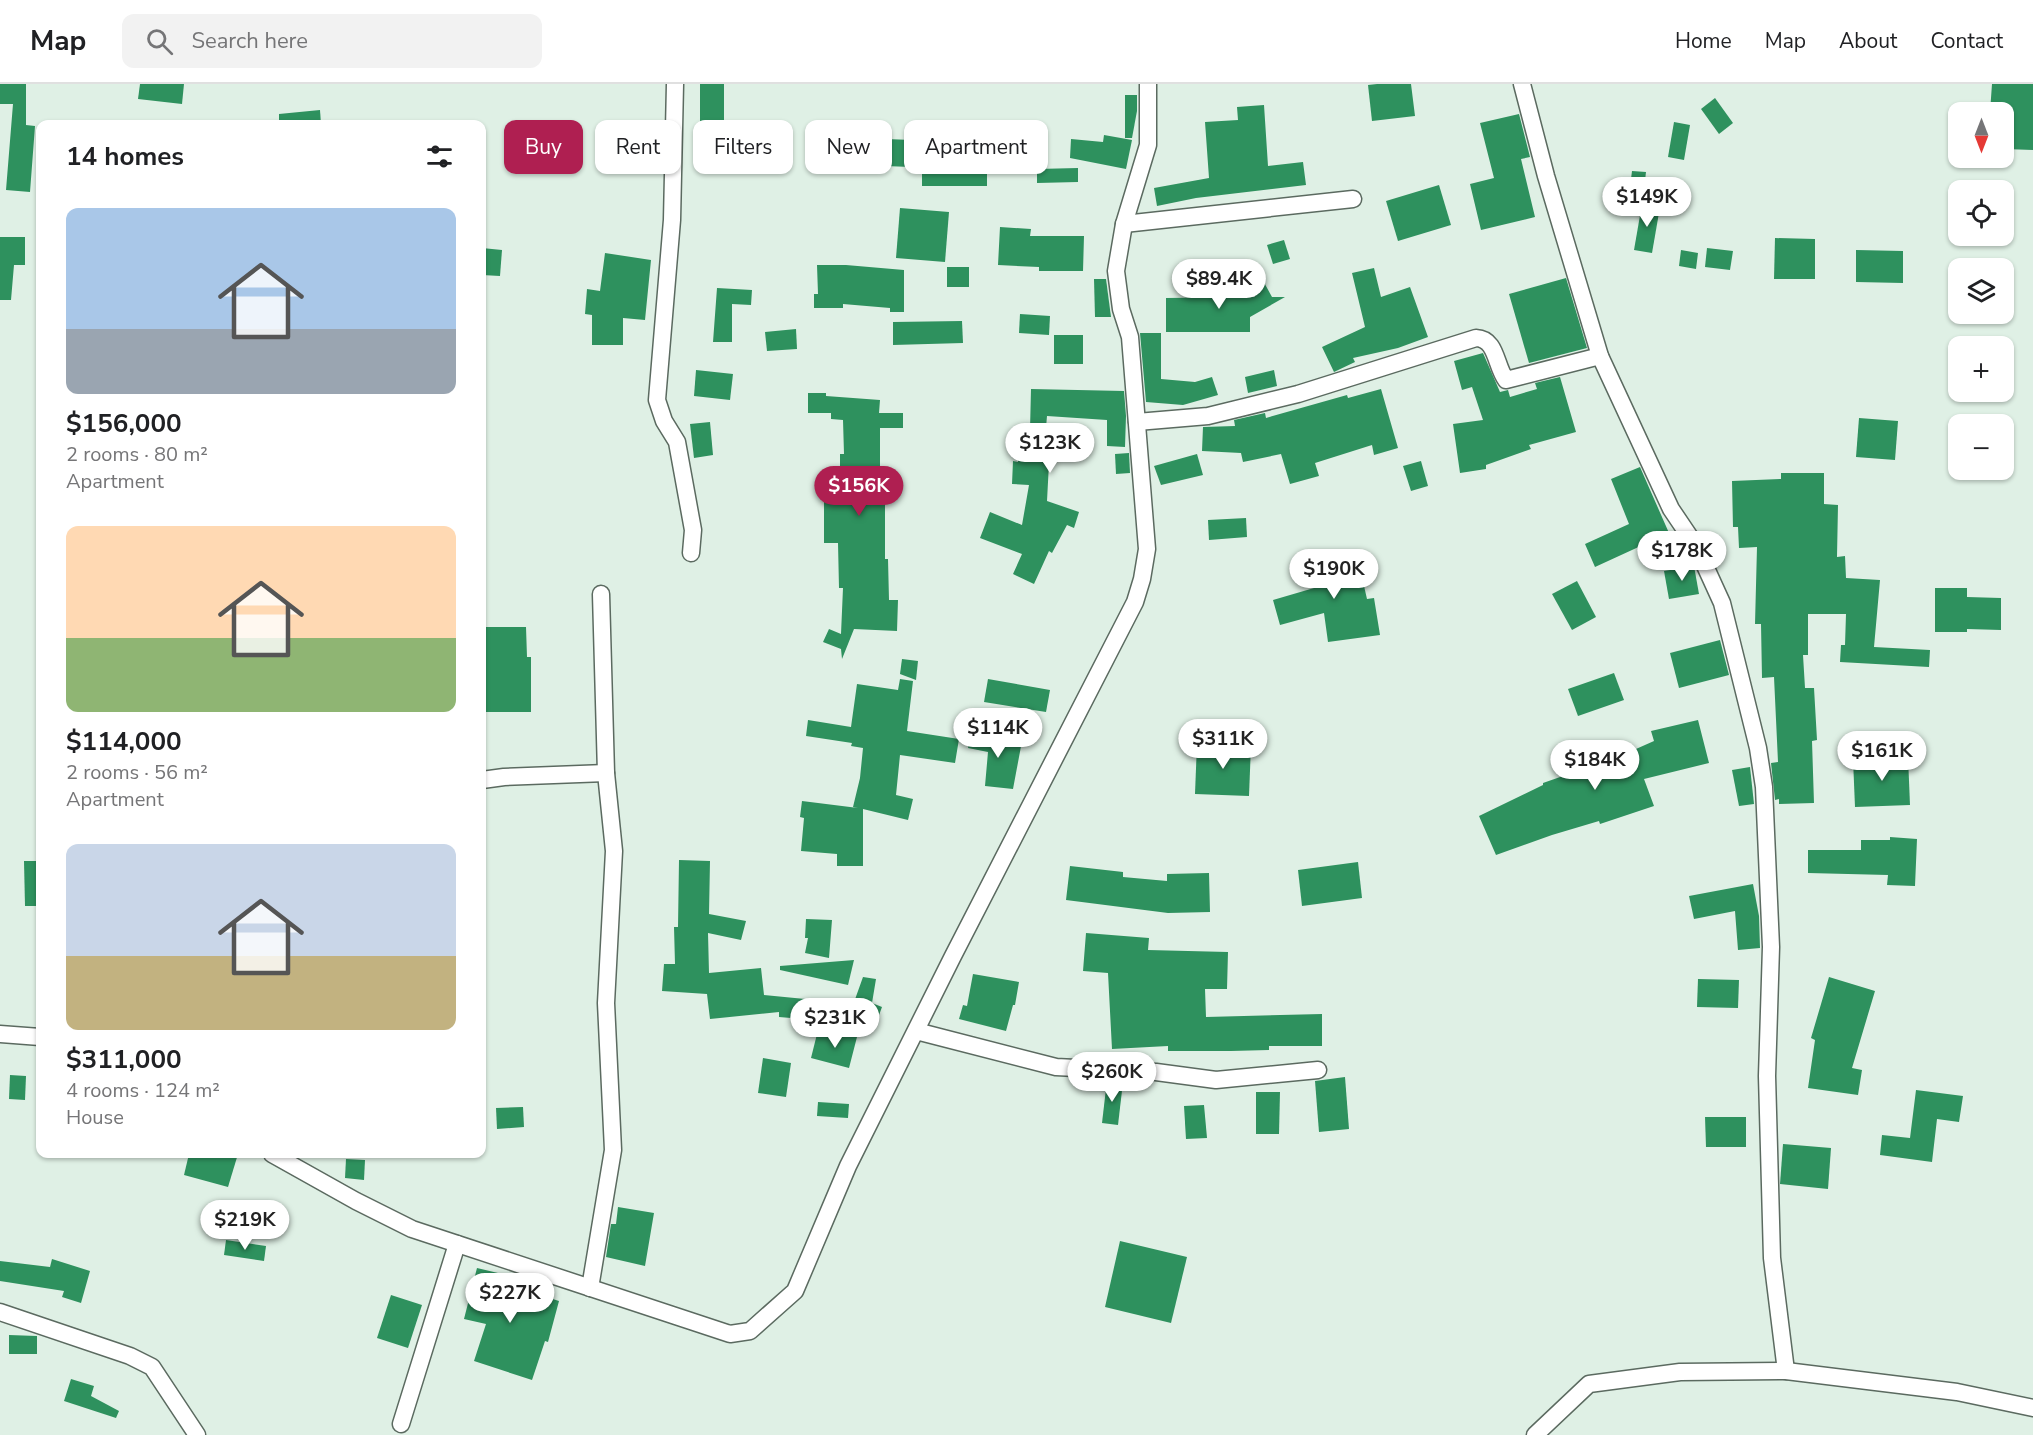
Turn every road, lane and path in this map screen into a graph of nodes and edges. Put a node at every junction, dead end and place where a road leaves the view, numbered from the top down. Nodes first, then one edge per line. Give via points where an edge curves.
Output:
1 (675, 84) edge
2 (1148, 84) edge
3 (1522, 84) edge
4 (1353, 199) dead end
5 (1124, 224) junction
6 (1600, 356) junction
7 (1137, 422) junction
8 (691, 553) dead end
9 (602, 594) dead end
10 (606, 773) junction
11 (486, 779) edge
12 (916, 1031) junction
13 (0, 1034) edge
14 (36, 1037) edge
15 (1318, 1070) dead end
16 (279, 1158) edge
17 (457, 1244) junction
18 (590, 1288) junction
19 (0, 1311) edge
20 (1786, 1371) junction
21 (2033, 1408) edge
22 (401, 1424) dead end
23 (197, 1435) edge
24 (1535, 1435) edge

1 - 8 street via 672,220 657,400 677,442 693,530
2 - 5 street via 1148,145
3 - 6 street
4 - 5 street
5 - 7 street via 1116,271 1130,337
6 - 7 street via 1506,380 1491,344 1476,338 1298,394 1208,416
6 - 20 street via 1671,509 1696,546 1722,603 1758,748 1764,787 1771,947 1767,1076 1772,1258
7 - 12 street via 1147,549 1135,602
9 - 10 street
10 - 11 street
10 - 18 street via 614,851 606,1003 613,1150
12 - 15 street via 1056,1067 1156,1072 1216,1080
12 - 18 street via 848,1166 795,1291 750,1331 730,1334
13 - 14 street
16 - 17 street via 402,1224
17 - 18 street
17 - 22 street
19 - 23 street via 152,1367
20 - 21 street via 1957,1392
20 - 24 street via 1680,1372 1589,1384

